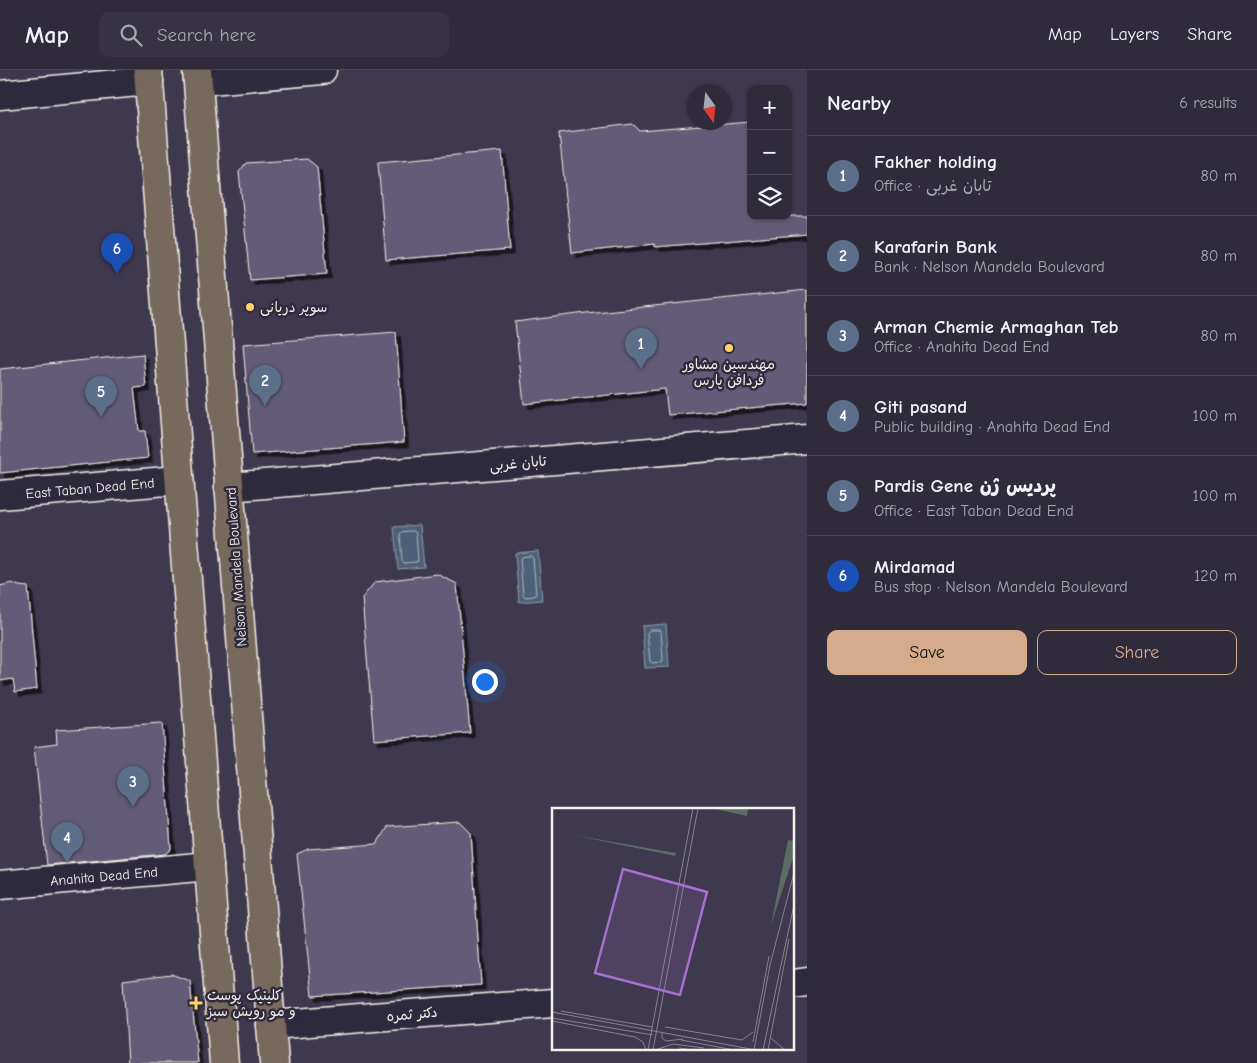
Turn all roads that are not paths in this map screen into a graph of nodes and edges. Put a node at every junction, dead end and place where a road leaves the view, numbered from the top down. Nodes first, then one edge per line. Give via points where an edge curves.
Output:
1 (322, 70) edge
2 (198, 75) edge
3 (148, 76) edge
4 (0, 94) edge
5 (807, 439) edge
6 (180, 480) junction
7 (230, 487) junction
8 (0, 495) edge
9 (209, 866) junction
10 (0, 885) edge
11 (807, 982) edge
12 (794, 984) edge
13 (552, 1003) edge
14 (271, 1025) junction
15 (224, 1063) edge
16 (274, 1063) edge

1 - 2 street
2 - 7 main road, Nelson Mandela Boulevard
3 - 4 street
3 - 6 main road
5 - 7 street, تابان غربی
6 - 8 street, East Taban Dead End
6 - 9 main road
7 - 14 main road, Nelson Mandela Boulevard
9 - 10 street, Anahita Dead End
9 - 15 main road
11 - 12 street
13 - 14 street, دکتر ثمره
14 - 16 main road, Nelson Mandela Boulevard

